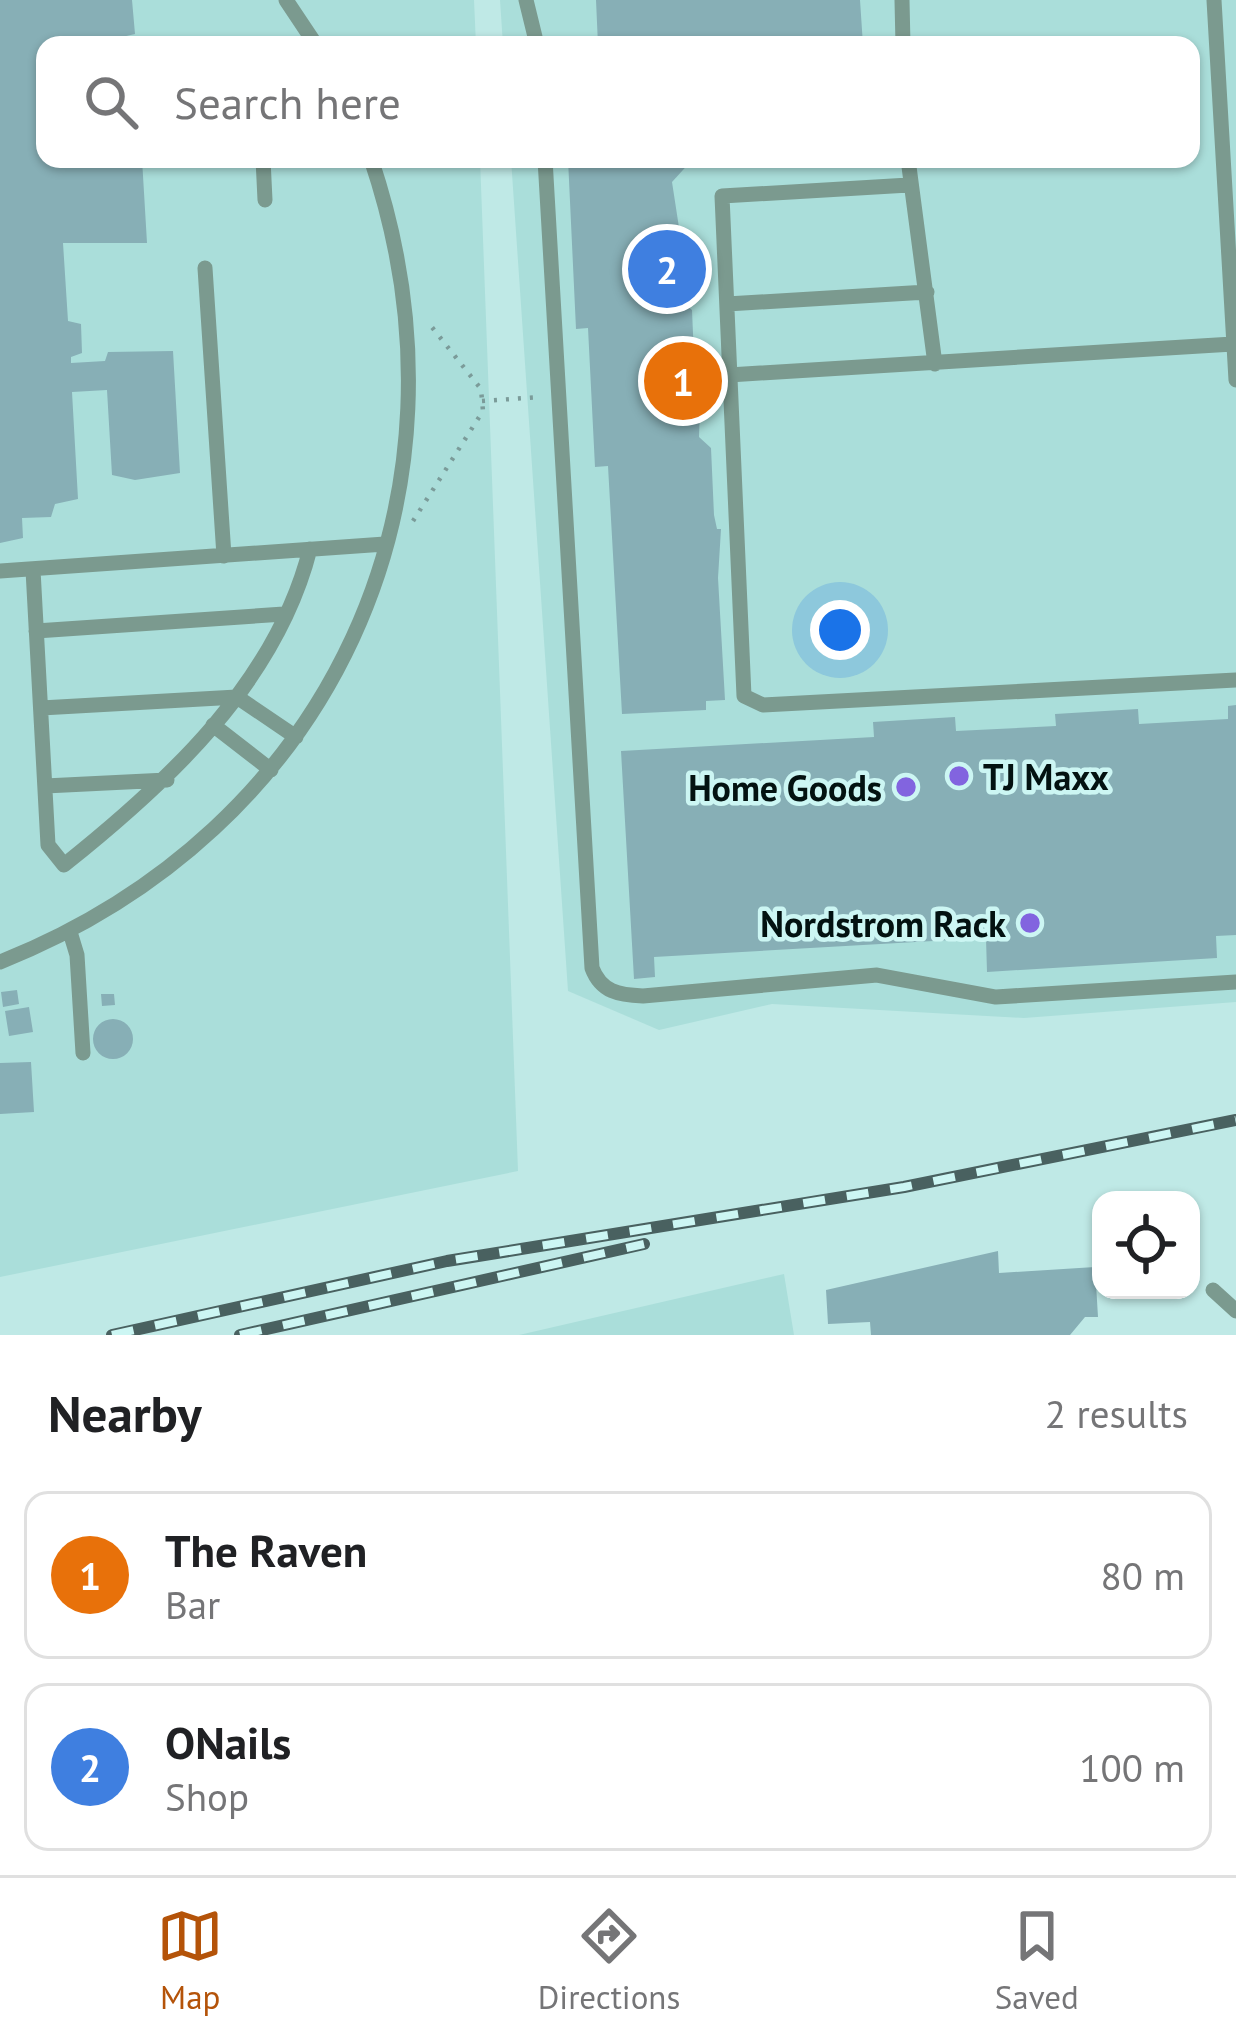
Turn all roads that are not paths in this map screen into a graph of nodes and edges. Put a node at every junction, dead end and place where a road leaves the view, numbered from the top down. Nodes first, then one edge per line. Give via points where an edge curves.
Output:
1 (286, 0) edge
2 (526, 0) edge
3 (902, 0) edge
4 (1214, 0) edge
5 (310, 36) edge
6 (535, 36) edge
7 (903, 36) edge
8 (263, 168) edge
9 (374, 168) edge
10 (546, 168) edge
11 (909, 168) edge
12 (910, 185) junction
13 (265, 200) dead end
14 (205, 268) dead end
15 (927, 292) junction
16 (727, 304) junction
17 (1233, 344) edge
18 (935, 364) junction
19 (729, 375) junction
20 (1236, 380) edge
21 (385, 544) junction
22 (310, 549) junction
23 (224, 556) junction
24 (33, 570) junction
25 (0, 571) edge
26 (284, 614) junction
27 (36, 631) junction
28 (1236, 680) edge
29 (237, 697) junction
30 (40, 708) junction
31 (214, 724) junction
32 (296, 736) junction
33 (271, 770) junction
34 (167, 779) junction
35 (45, 786) junction
36 (70, 932) junction
37 (0, 962) edge
38 (1236, 982) edge
39 (82, 1052) dead end
40 (1213, 1291) dead end
41 (1236, 1311) edge

1 - 5 lane
2 - 6 lane
3 - 7 lane
4 - 17 lane
8 - 13 lane
9 - 21 lane via 401,258 407,327 406,431
10 - 38 lane via 592,968 607,989 643,996 878,975 996,997
11 - 12 lane
12 - 15 lane
12 - 16 lane via 722,196
14 - 23 lane
15 - 16 lane
15 - 18 lane
16 - 19 lane
17 - 18 lane
17 - 20 lane
18 - 19 lane
19 - 28 lane via 748,700
21 - 22 lane
21 - 32 lane via 345,654
22 - 23 lane
22 - 26 lane
23 - 24 lane
24 - 25 lane
24 - 27 lane
26 - 27 lane
26 - 29 lane
27 - 30 lane
29 - 30 lane
29 - 31 lane
29 - 32 lane
30 - 35 lane
31 - 33 lane
31 - 34 lane
32 - 33 lane
33 - 36 lane via 199,847
34 - 35 lane
34 - 35 lane via 64,866 48,845
36 - 37 lane
36 - 39 lane
40 - 41 lane

